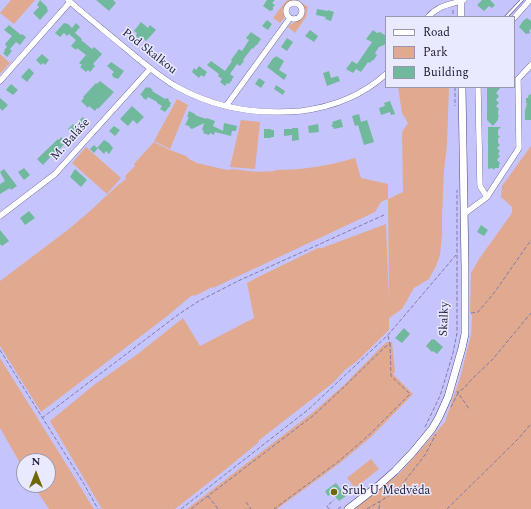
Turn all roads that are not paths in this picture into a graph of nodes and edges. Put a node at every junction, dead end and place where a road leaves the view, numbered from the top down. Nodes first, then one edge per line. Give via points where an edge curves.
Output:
1 (462, 0) edge
2 (522, 0) edge
3 (530, 0) edge
4 (69, 1) edge
5 (429, 16) edge
6 (461, 16) edge
7 (507, 16) edge
8 (515, 17) edge
9 (290, 18) dead end
10 (531, 65) edge
11 (150, 69) junction
12 (385, 75) edge
13 (0, 81) edge
14 (462, 88) edge
15 (478, 88) edge
16 (226, 106) junction
17 (488, 197) junction
18 (464, 214) junction
19 (0, 216) edge
20 (346, 506) edge

1 - 5 street via 441,7
1 - 6 street
2 - 7 lane
3 - 8 street
4 - 11 street, Pod Skalkou
4 - 13 street
9 - 16 street
10 - 17 street via 518,79 519,148
11 - 16 street, Pod Skalkou via 187,92
11 - 19 street, M. Baláše via 55,174
12 - 16 street, Pod Skalkou via 371,87 354,96 315,108 268,112
14 - 18 street, Skalky
15 - 17 street via 480,186
17 - 18 street
18 - 20 street, Skalky via 465,334 439,417 432,429 395,471 378,486

